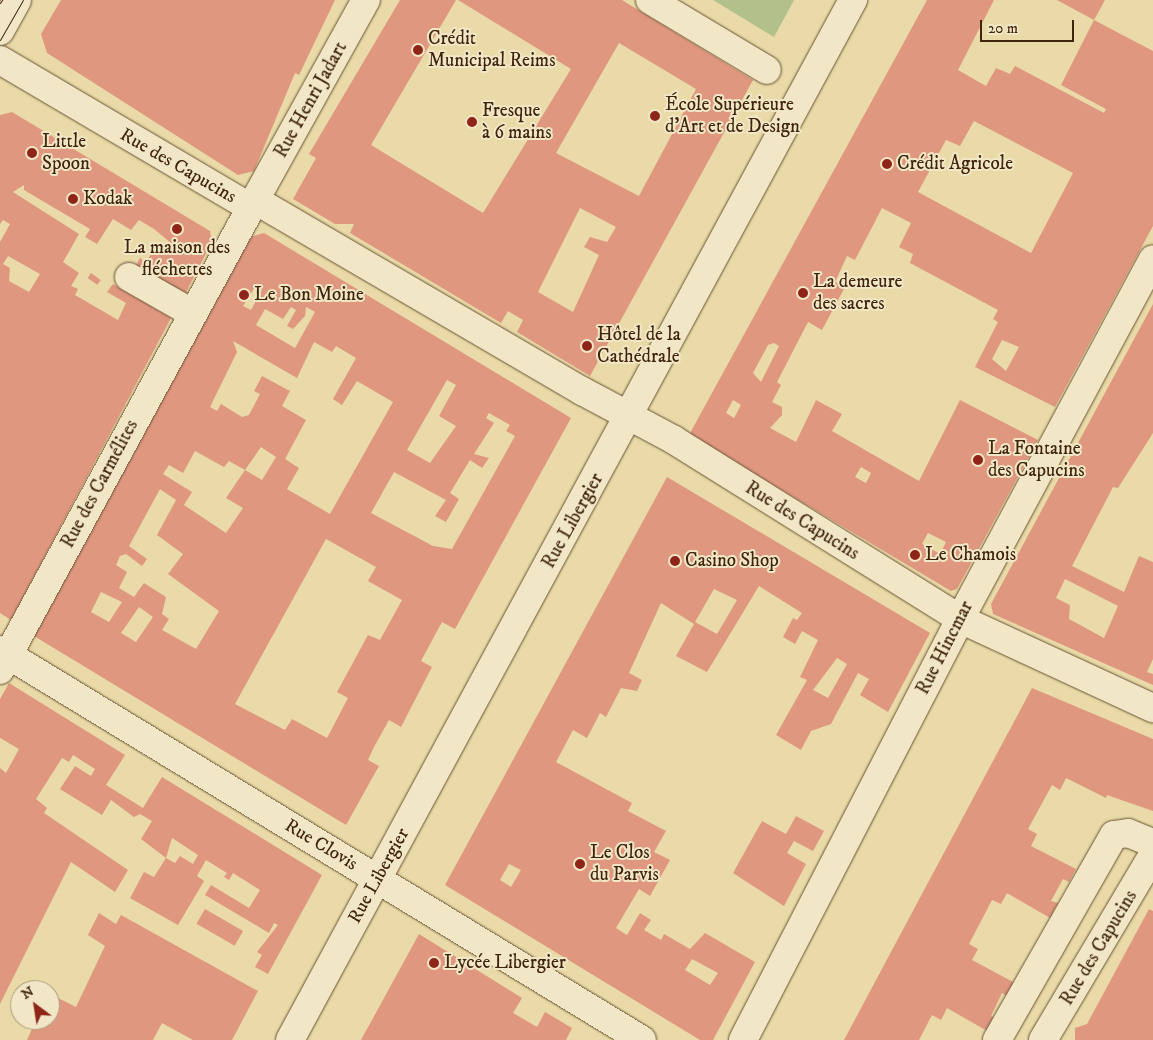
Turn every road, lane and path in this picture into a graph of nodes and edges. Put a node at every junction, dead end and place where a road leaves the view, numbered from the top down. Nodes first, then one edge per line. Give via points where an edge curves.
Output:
1 (17, 0) edge
2 (366, 0) edge
3 (650, 0) edge
4 (853, 0) edge
5 (0, 31) edge
6 (0, 60) edge
7 (767, 70) dead end
8 (252, 203) junction
9 (1153, 259) edge
10 (129, 278) dead end
11 (192, 313) junction
12 (628, 418) junction
13 (960, 618) junction
14 (3, 658) edge
15 (1153, 708) edge
16 (1153, 843) edge
17 (1153, 855) edge
18 (377, 879) junction
19 (1003, 1038) edge
20 (290, 1040) edge
21 (642, 1040) edge
22 (743, 1040) edge
23 (1043, 1040) edge

1 - 5 street
2 - 8 street, Rue Henri Jadart
3 - 7 street
4 - 12 street, Rue Libergier
6 - 8 street, Rue des Capucins
8 - 11 street, Rue des Carmélites
8 - 12 street, Rue des Capucins via 464,312
9 - 13 street, Rue Hincmar
10 - 11 street
11 - 14 street, Rue des Carmélites
12 - 13 street, Rue des Capucins via 674,440
12 - 18 street, Rue Libergier
13 - 15 street, Rue des Capucins
13 - 22 street, Rue Hincmar
14 - 18 street, Rue Clovis
16 - 19 street via 1128,833 1114,835
17 - 23 street, Rue des Capucins
18 - 20 street, Rue Libergier
18 - 21 street, Rue Clovis

